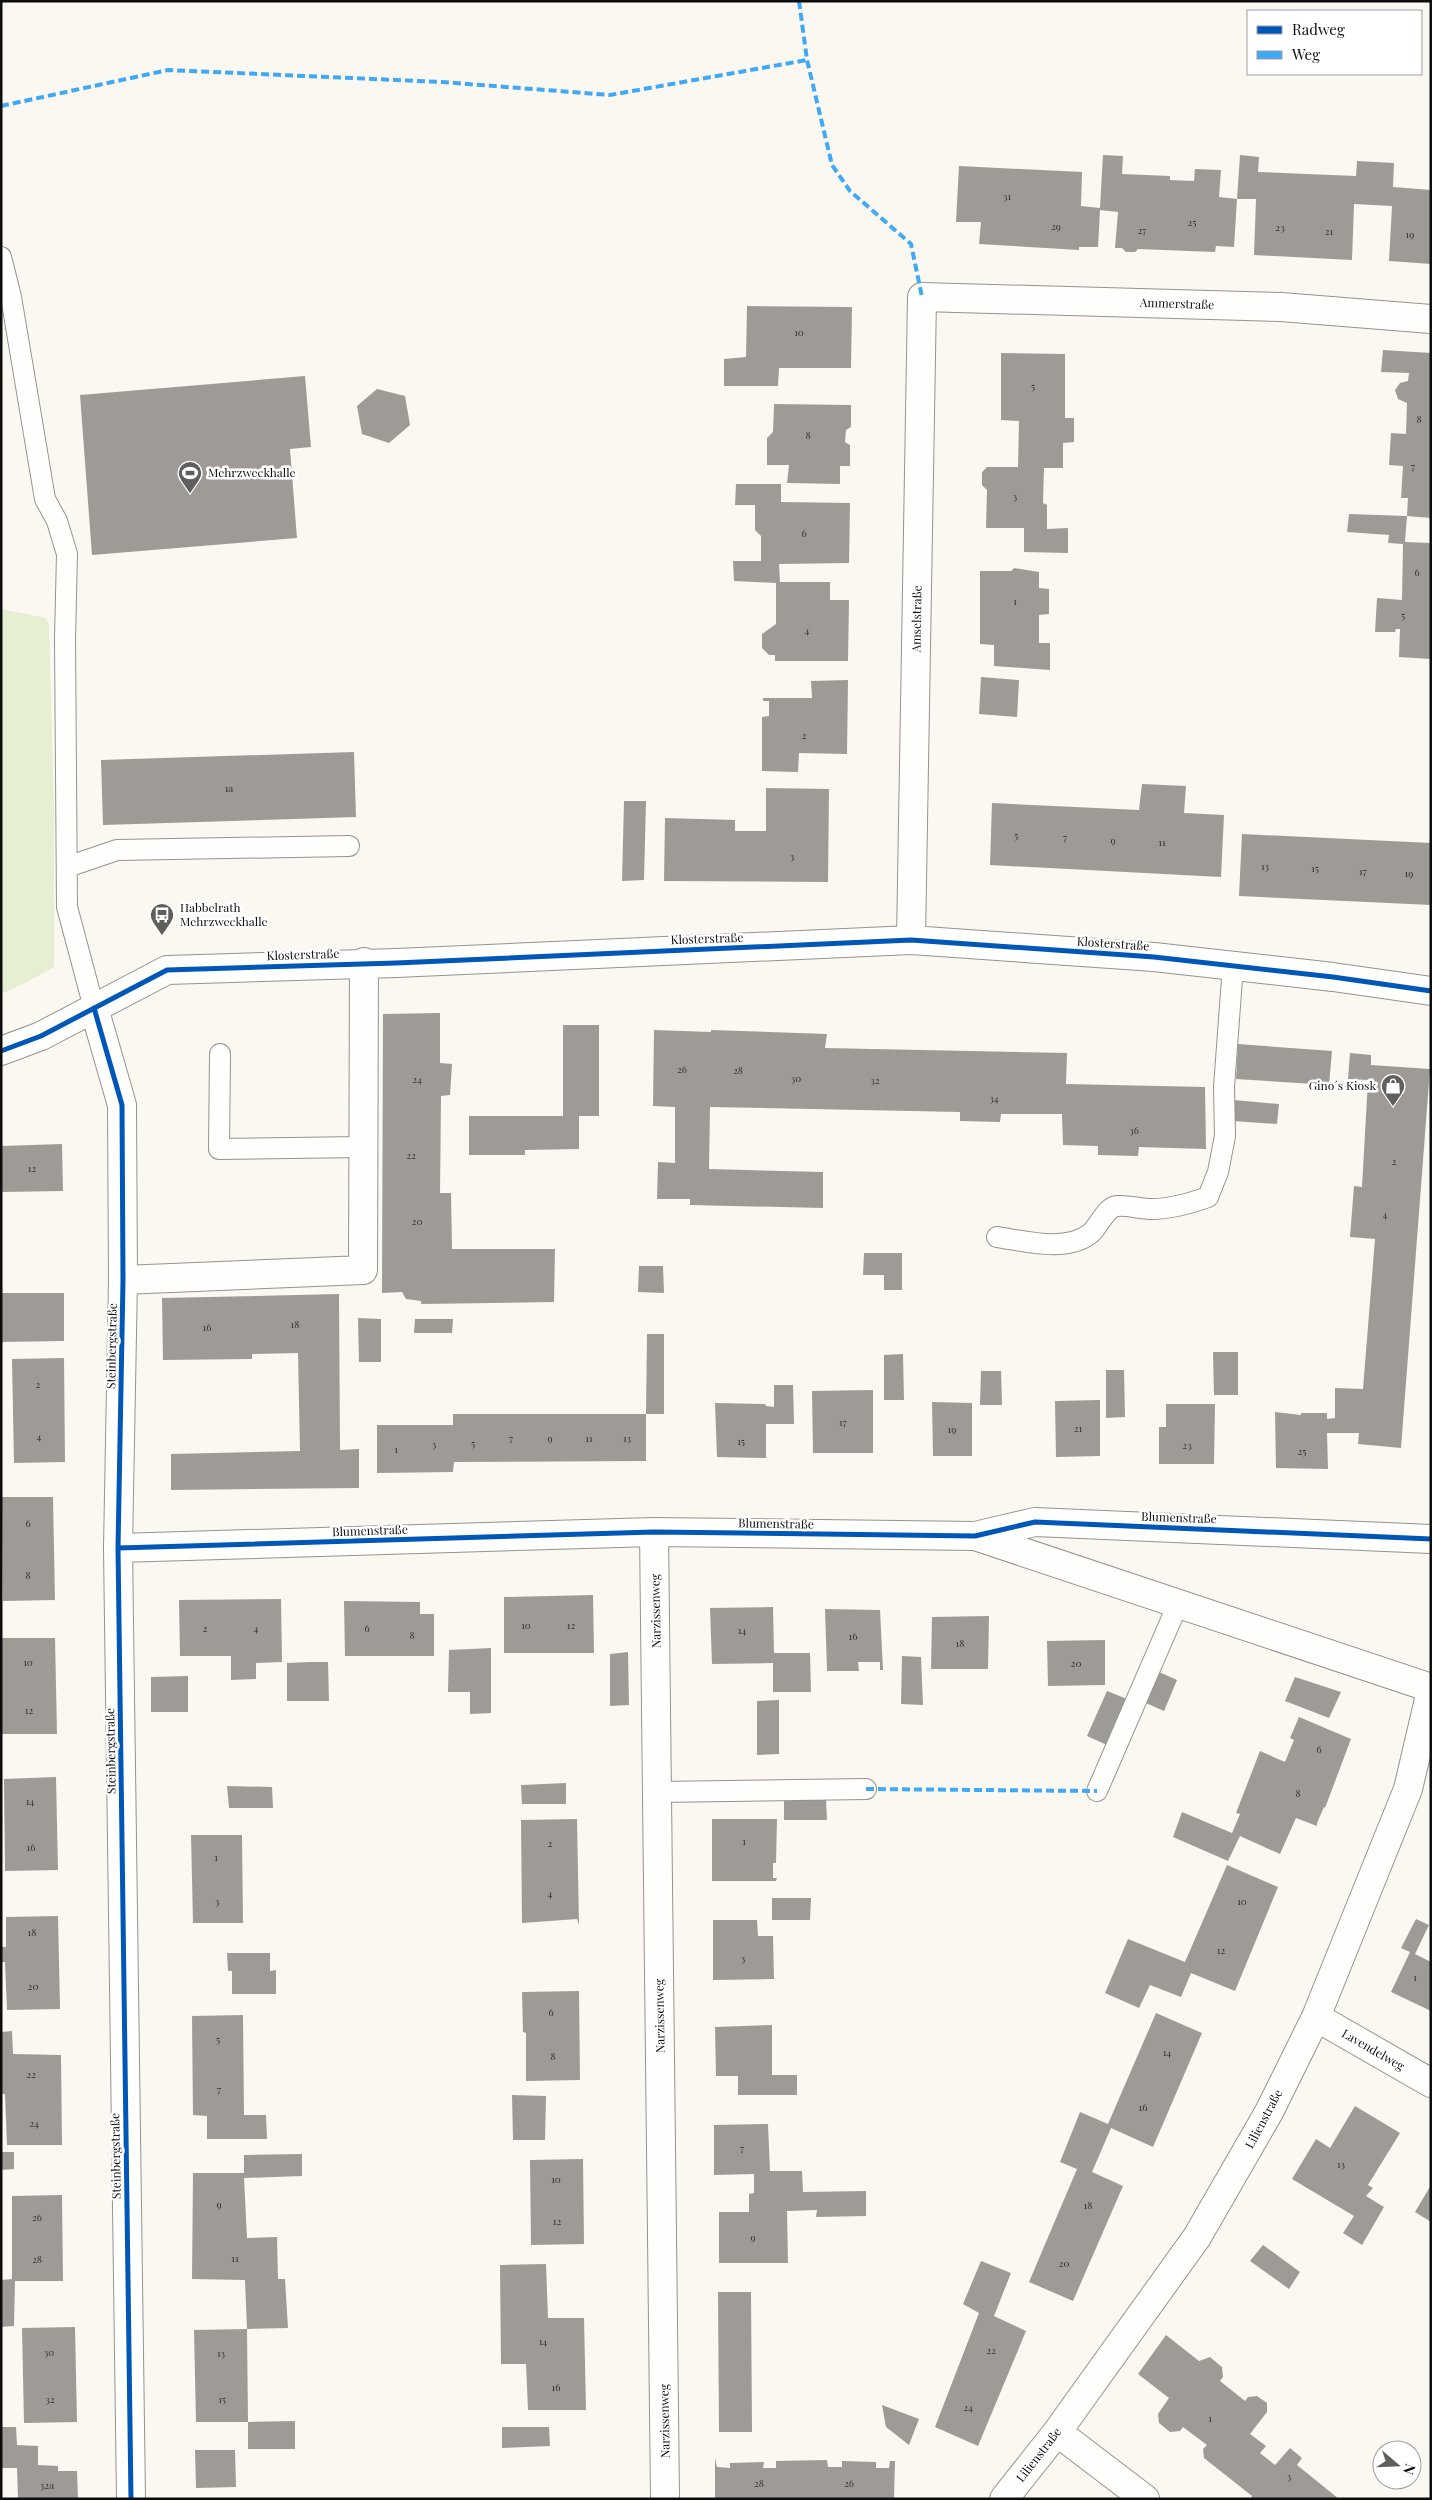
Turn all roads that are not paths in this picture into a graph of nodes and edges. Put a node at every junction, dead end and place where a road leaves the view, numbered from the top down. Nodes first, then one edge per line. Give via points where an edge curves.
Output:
1 (1, 257) edge
2 (922, 297) joint
3 (1431, 319) edge
4 (349, 846) dead end
5 (67, 867) junction
6 (911, 940) junction
7 (364, 962) junction
8 (1233, 965) junction
9 (1431, 991) edge
10 (94, 1008) junction
11 (1, 1050) edge
12 (220, 1054) dead end
13 (362, 1146) junction
14 (997, 1237) dead end
15 (122, 1280) junction
16 (654, 1532) junction
17 (975, 1536) junction
18 (1431, 1539) edge
19 (118, 1548) junction
20 (1178, 1604) junction
21 (1431, 1690) edge
22 (866, 1789) dead end
23 (1097, 1791) dead end
24 (658, 1792) junction
25 (1316, 2016) junction
26 (1431, 2083) edge
27 (1057, 2432) junction
28 (131, 2499) edge
29 (666, 2499) edge
30 (1004, 2499) edge
31 (1145, 2499) edge

1 - 5 lane via 12,297 45,499 57,521 68,554 65,638
2 - 3 street, Ammerstraße via 1281,307
2 - 6 street, Amselstraße
4 - 5 lane via 117,850
5 - 10 lane via 67,907
6 - 7 street, Klosterstraße
6 - 8 street, Klosterstraße
7 - 10 street, Klosterstraße via 167,970
7 - 13 street
8 - 9 street, Klosterstraße
8 - 14 lane via 1224,1087 1225,1136 1218,1172 1208,1197 1153,1209 1116,1206 1082,1239 1029,1242
10 - 11 street, Klosterstraße via 41,1036
10 - 15 street, Steinbergstraße via 122,1105
12 - 13 lane via 219,1149
13 - 15 street via 363,1270
15 - 19 street, Steinbergstraße
16 - 17 street, Blumenstraße
16 - 19 street, Blumenstraße
16 - 24 street, Narzissenweg
17 - 18 street, Blumenstraße via 1035,1522
17 - 20 street, Blumenstraße
19 - 28 street, Steinbergstraße
20 - 21 street, Blumenstraße
20 - 23 lane
21 - 25 street, Lilienstraße via 1408,1789
22 - 24 lane
24 - 29 street, Narzissenweg
25 - 26 street, Lavendelweg
25 - 27 street, Lilienstraße via 1269,2112 1197,2237
27 - 30 street, Lilienstraße
27 - 31 street

